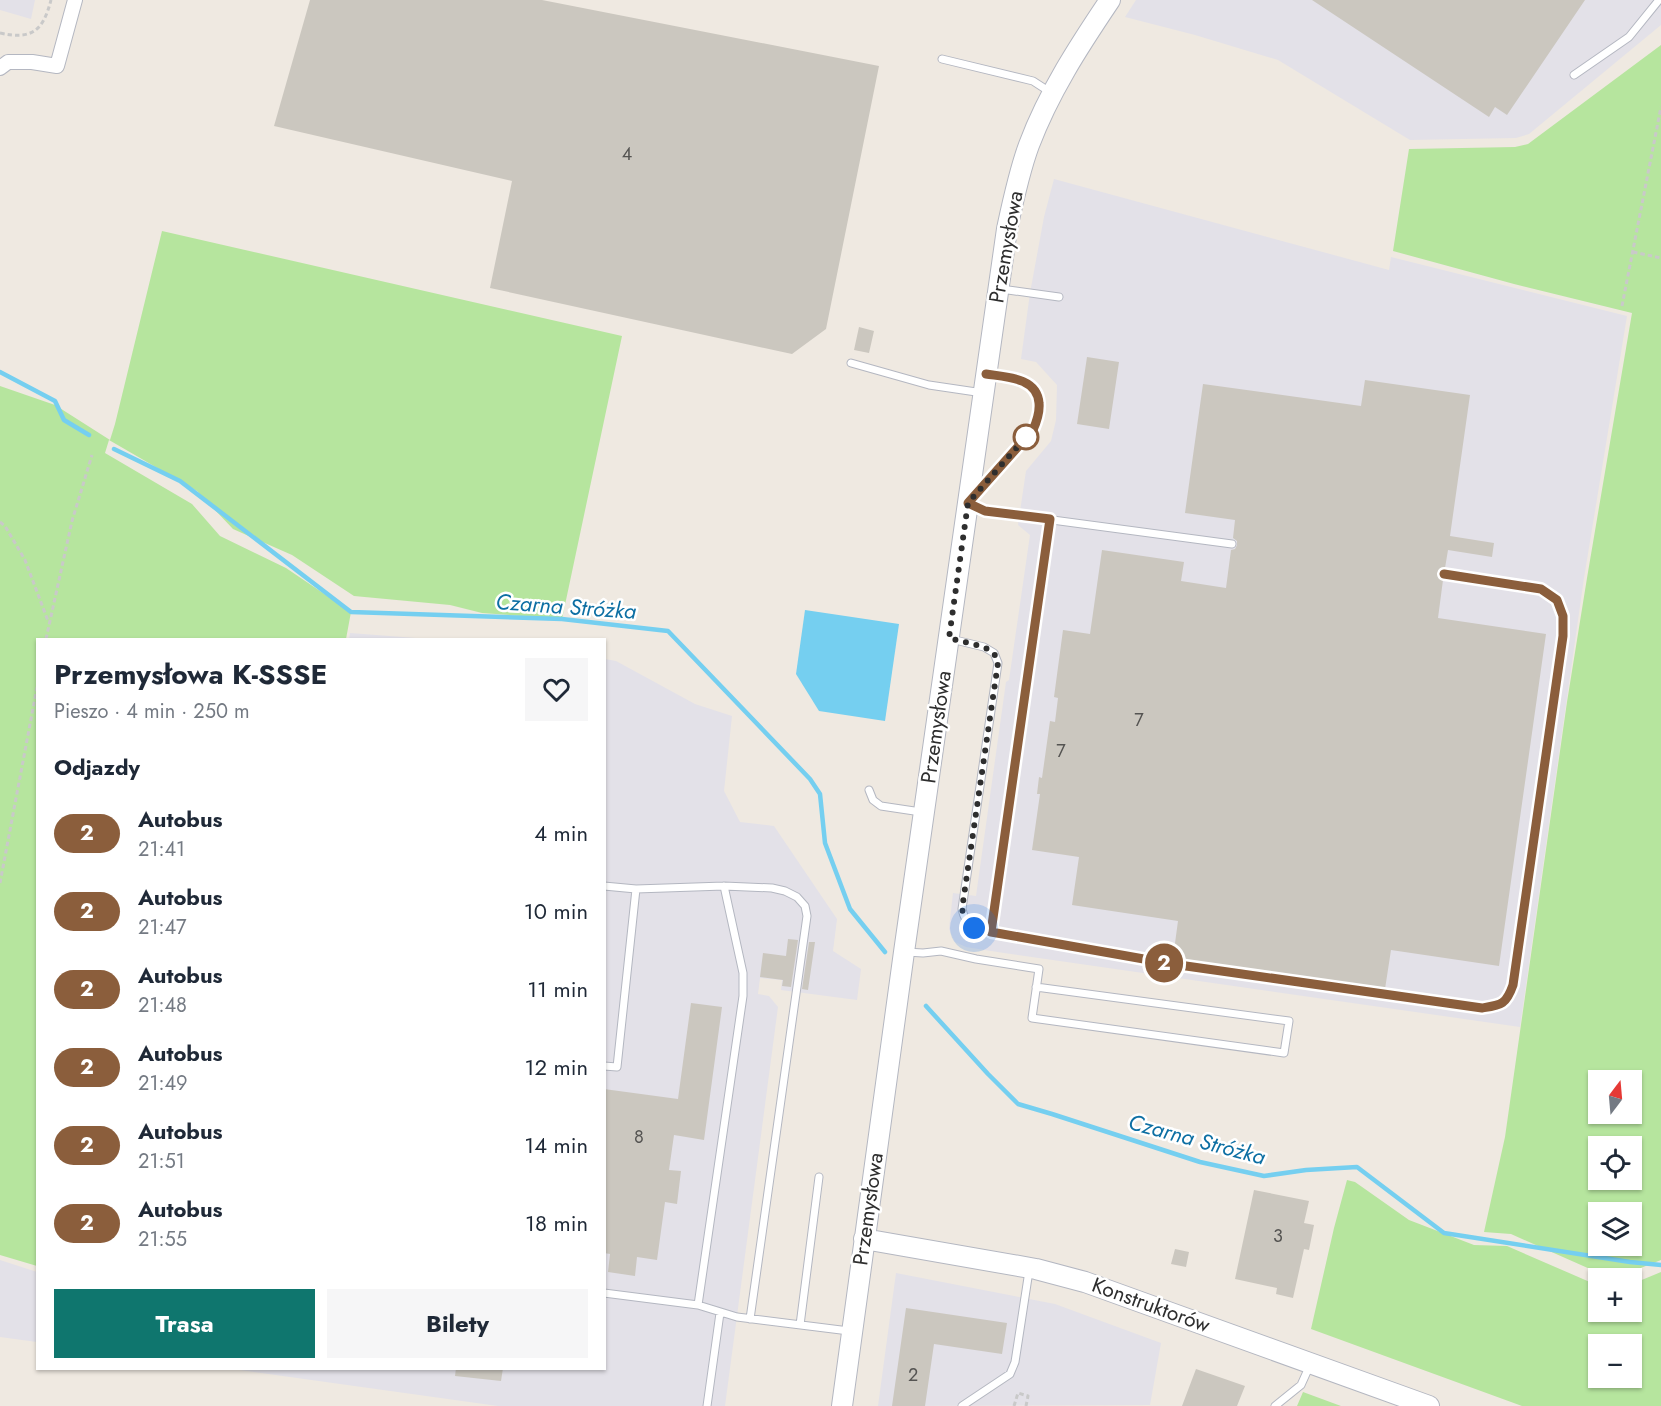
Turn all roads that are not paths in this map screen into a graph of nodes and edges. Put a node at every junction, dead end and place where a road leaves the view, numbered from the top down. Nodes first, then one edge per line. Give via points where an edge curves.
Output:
1 (75, 0) edge
2 (1110, 0) edge
3 (1659, 0) edge
4 (942, 59) dead end
5 (3, 64) edge
6 (1574, 75) dead end
7 (1052, 93) junction
8 (998, 288) junction
9 (1059, 297) dead end
10 (851, 363) dead end
11 (984, 384) junction
12 (968, 503) junction
13 (1050, 519) junction
14 (1232, 544) dead end
15 (1444, 574) dead end
16 (949, 638) junction
17 (869, 789) dead end
18 (924, 812) junction
19 (606, 886) edge
20 (724, 886) junction
21 (636, 889) junction
22 (991, 932) junction
23 (904, 952) junction
24 (1036, 987) junction
25 (606, 1066) edge
26 (819, 1177) dead end
27 (864, 1239) junction
28 (1029, 1268) junction
29 (606, 1293) edge
30 (698, 1305) junction
31 (720, 1313) junction
32 (750, 1318) junction
33 (800, 1325) junction
34 (852, 1331) junction
35 (1311, 1363) junction
36 (707, 1406) edge
37 (842, 1406) edge
38 (962, 1406) edge
39 (1275, 1406) edge
40 (1429, 1406) edge

1 - 5 street via 57,66 32,62
2 - 7 street, Przemysłowa
3 - 6 lane via 1629,37
4 - 7 lane via 1033,81
7 - 8 street, Przemysłowa via 1028,146 1015,192
8 - 9 lane
8 - 11 street, Przemysłowa
10 - 11 lane via 929,385
11 - 12 street, Przemysłowa
11 - 12 lane via 1015,378 1024,382 1039,399 1038,421
12 - 13 lane via 985,511
12 - 16 street, Przemysłowa
13 - 14 lane
13 - 22 lane
15 - 22 lane via 1541,589 1557,600 1563,616 1508,999 1499,1006 1482,1008 1172,964
16 - 18 street, Przemysłowa
16 - 22 lane via 984,647 994,653 998,663 962,909 965,920 974,928
17 - 18 lane via 873,800 881,806
18 - 23 street, Przemysłowa
19 - 21 lane
20 - 21 lane
20 - 30 lane via 743,973 743,996
20 - 32 lane via 785,891 797,897 807,915
21 - 25 lane via 617,1067
23 - 24 lane via 940,951 1039,969
23 - 27 street, Przemysłowa
24 - 24 lane via 1032,1018 1284,1053 1289,1021
26 - 33 lane
27 - 28 street, Konstruktorów
27 - 34 street, Przemysłowa
28 - 35 street, Konstruktorów via 1085,1282
28 - 38 lane via 1010,1374
29 - 30 lane
30 - 31 lane
31 - 32 lane
31 - 36 lane
32 - 33 lane
33 - 34 lane
34 - 37 street, Przemysłowa
35 - 39 lane via 1302,1385
35 - 40 street, Konstruktorów

